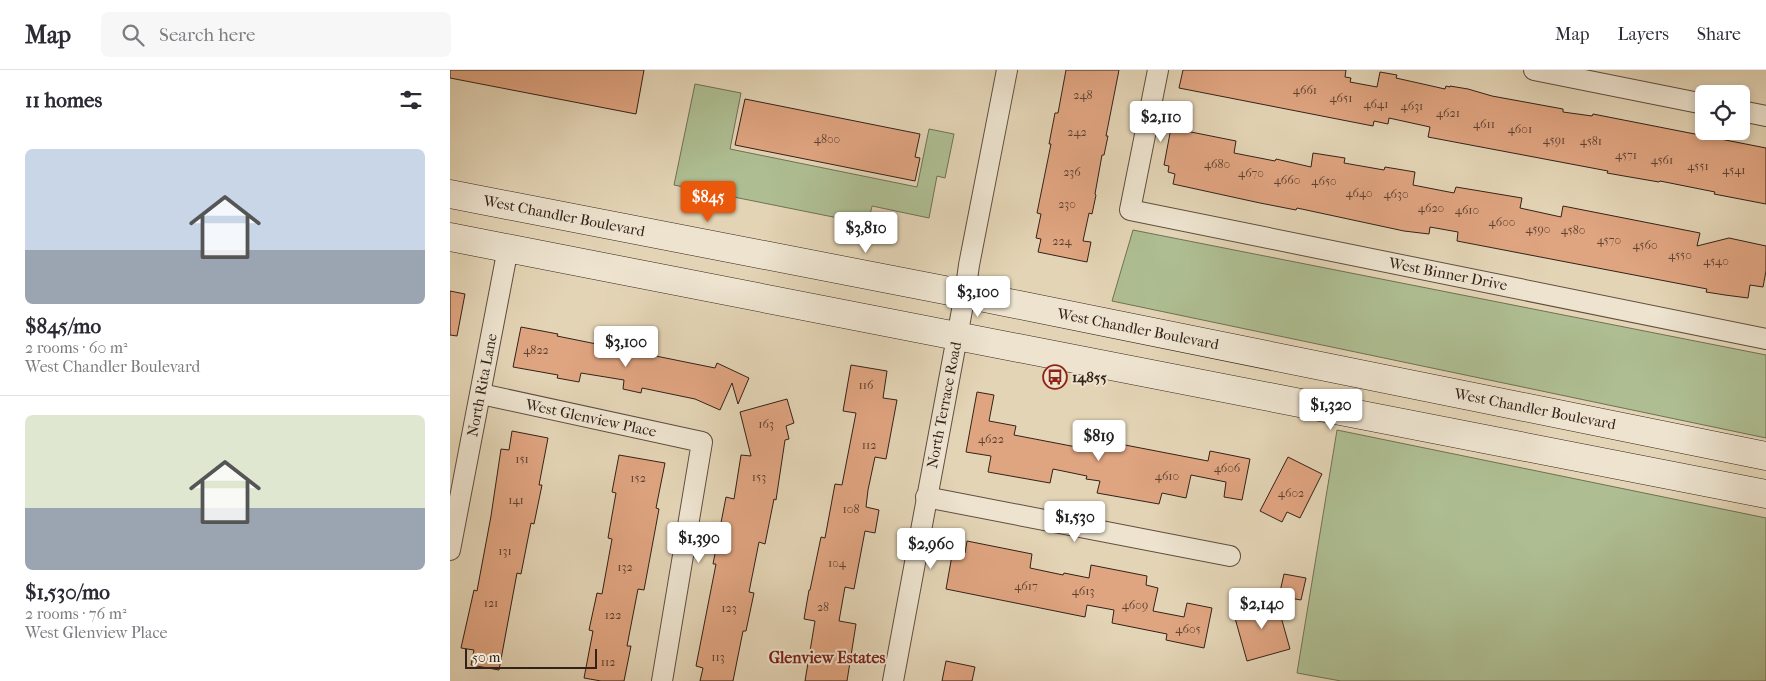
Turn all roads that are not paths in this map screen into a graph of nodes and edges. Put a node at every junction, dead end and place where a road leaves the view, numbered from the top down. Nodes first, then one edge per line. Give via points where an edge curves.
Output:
1 (1007, 70) edge
2 (1158, 70) edge
3 (1534, 70) edge
4 (1695, 102) edge
5 (1750, 113) edge
6 (1766, 116) edge
7 (450, 194) edge
8 (450, 237) edge
9 (508, 248) junction
10 (965, 294) junction
11 (957, 336) junction
12 (1766, 338) edge
13 (481, 394) junction
14 (1766, 456) edge
15 (1766, 494) edge
16 (926, 497) junction
17 (450, 550) edge
18 (1230, 556) dead end
19 (662, 681) edge
20 (893, 681) edge

1 - 10 street, North Terrace Road
2 - 12 street, West Binner Drive via 1130,210
3 - 4 street
5 - 6 street
7 - 10 main road, West Chandler Boulevard
8 - 9 main road
9 - 11 main road
9 - 13 street, North Rita Lane
10 - 11 street, North Terrace Road
10 - 14 main road, West Chandler Boulevard
11 - 15 main road
11 - 16 street, North Terrace Road
13 - 17 street, North Rita Lane
13 - 19 street, West Glenview Place via 702,442
16 - 18 street
16 - 20 street, North Terrace Road

